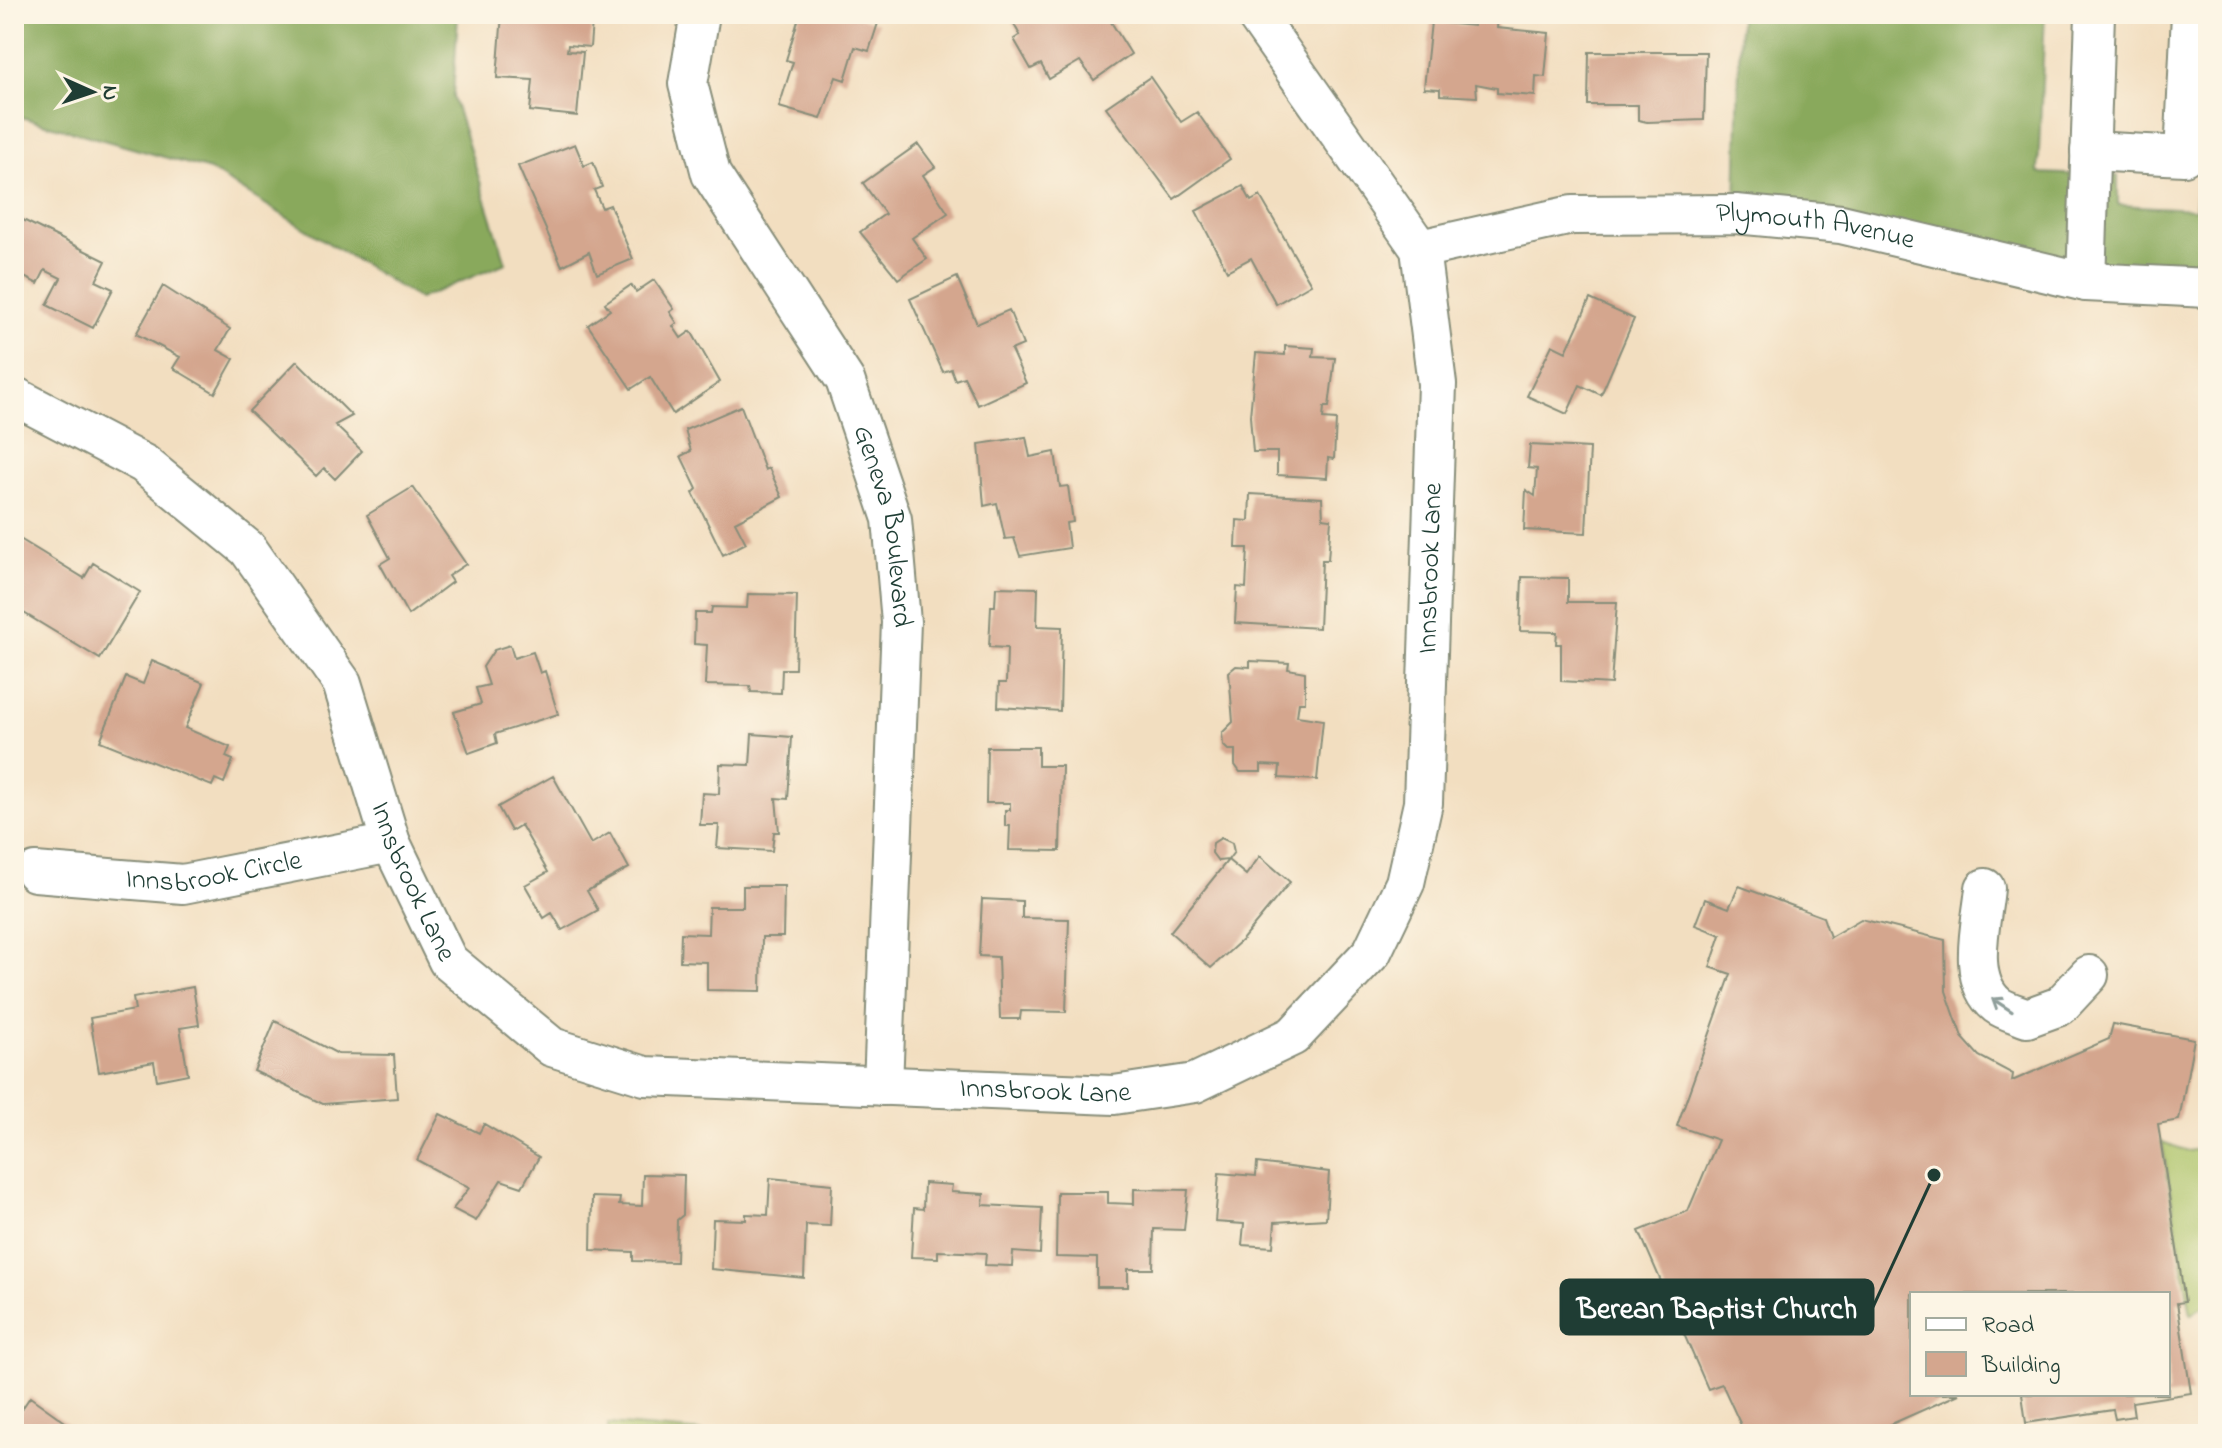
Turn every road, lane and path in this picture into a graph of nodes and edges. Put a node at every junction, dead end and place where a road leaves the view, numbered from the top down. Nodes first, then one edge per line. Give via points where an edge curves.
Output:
1 (700, 14) edge
2 (1255, 14) edge
3 (2095, 14) edge
4 (2191, 14) edge
5 (2090, 151) junction
6 (1420, 249) junction
7 (2086, 282) junction
8 (2208, 288) edge
9 (14, 396) edge
10 (391, 843) junction
11 (35, 872) dead end
12 (1985, 888) dead end
13 (2089, 975) dead end
14 (883, 1086) junction

1 - 14 street, Geneva Boulevard via 688,84 711,174 845,380 892,519 901,622
2 - 6 street, Innsbrook Lane
3 - 5 street
4 - 5 street via 2184,156
5 - 7 street
6 - 7 street, Plymouth Avenue via 1572,215 1736,214 1841,224
6 - 14 street, Innsbrook Lane via 1437,384 1423,803 1405,883 1372,952 1293,1036 1195,1083 1114,1095
7 - 8 street, Plymouth Avenue
9 - 10 street, Innsbrook Lane via 144,464 248,549 342,683
10 - 11 street, Innsbrook Circle via 183,884
10 - 14 street, Innsbrook Lane via 448,961 552,1047 645,1076
13 -> 12 street via 2060,1006 2027,1018 1998,1005 1981,986 1978,965

